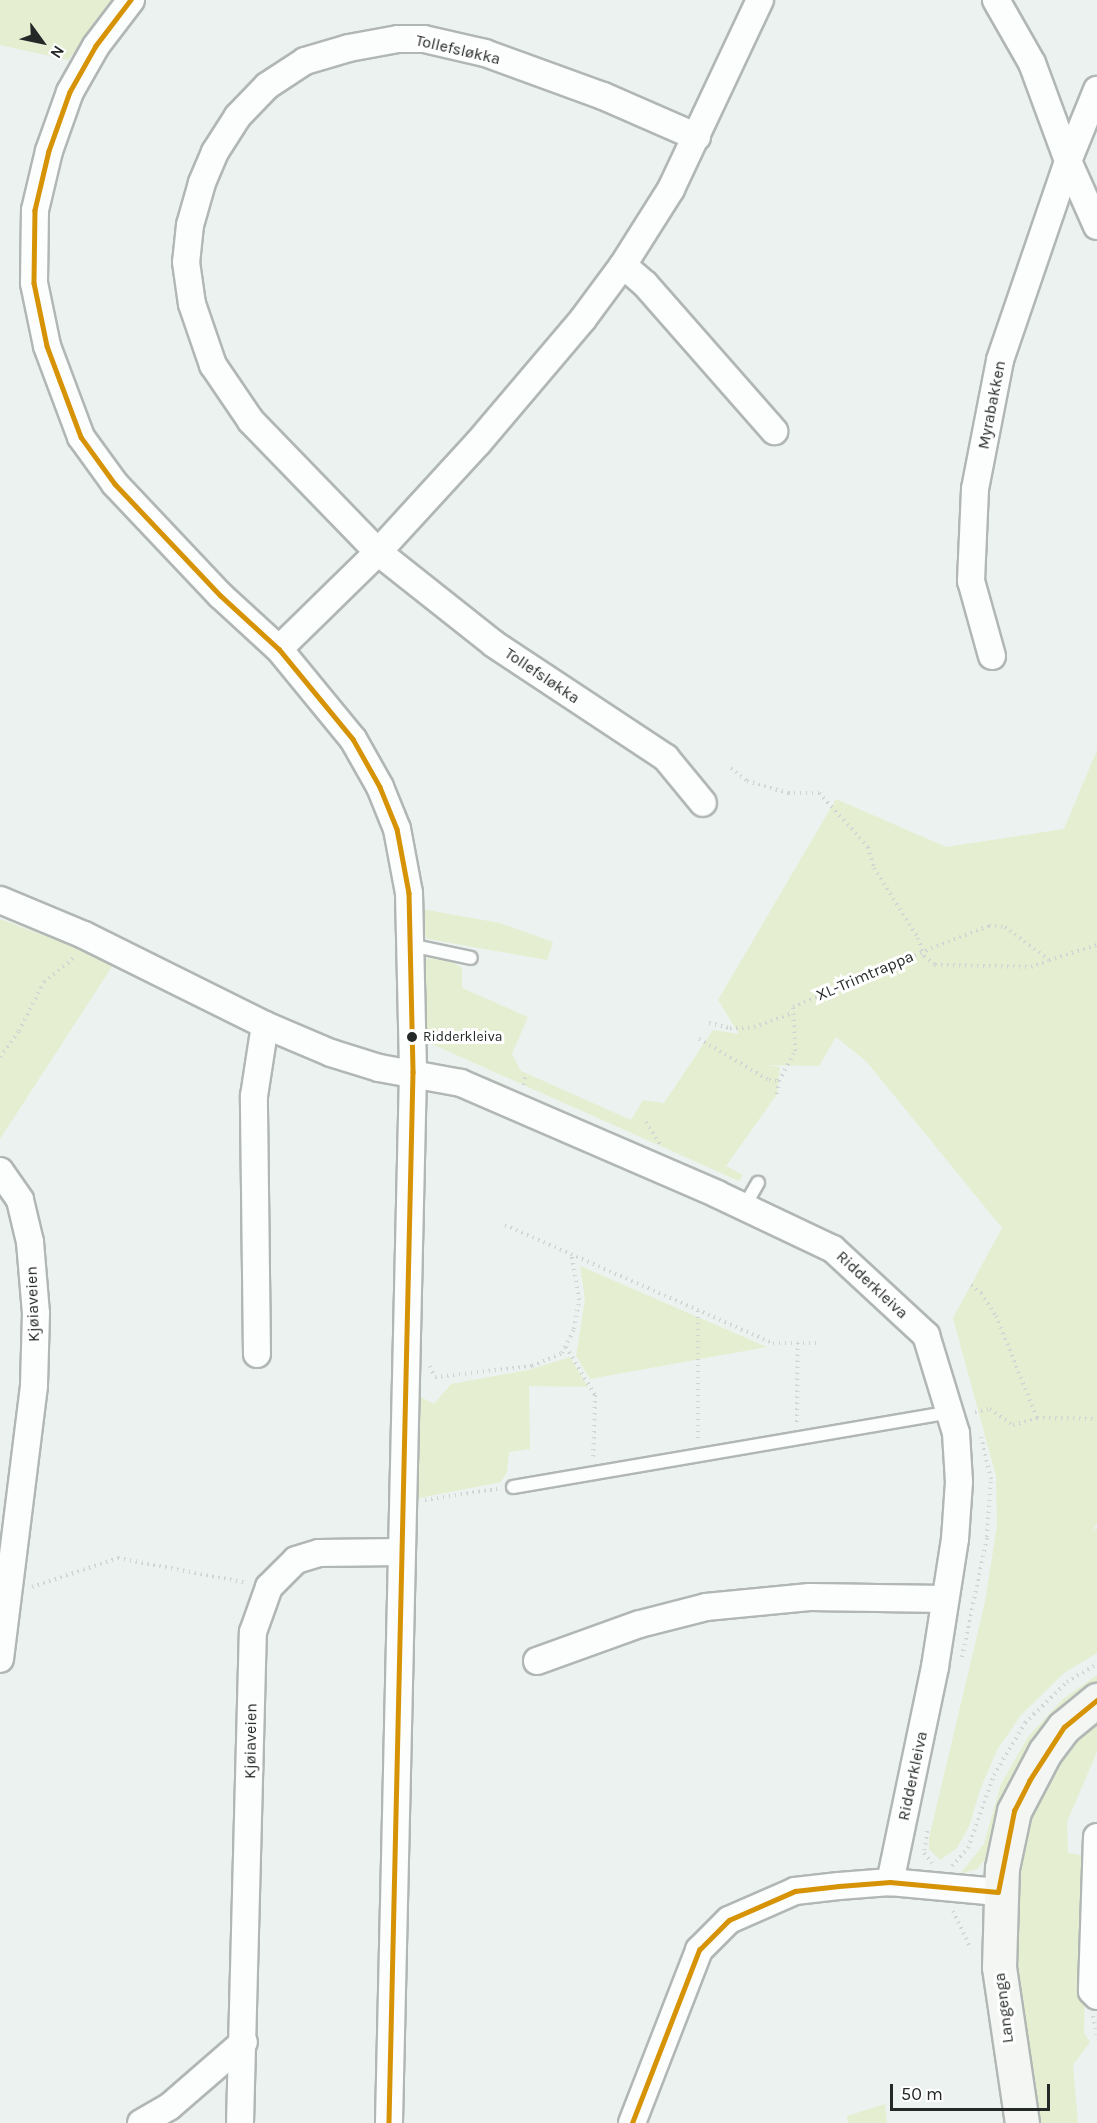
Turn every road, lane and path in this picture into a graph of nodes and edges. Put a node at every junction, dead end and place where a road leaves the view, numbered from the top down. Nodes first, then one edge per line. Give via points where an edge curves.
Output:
1 (131, 0) edge
2 (760, 0) edge
3 (996, 0) edge
4 (1097, 90) edge
5 (697, 137) junction
6 (1068, 161) junction
7 (1097, 226) edge
8 (623, 265) junction
9 (774, 431) dead end
10 (378, 552) junction
11 (279, 649) junction
12 (992, 656) dead end
13 (731, 768) dead end
14 (703, 803) dead end
15 (0, 900) edge
16 (84, 935) junction
17 (410, 945) junction
18 (1097, 945) edge
19 (471, 958) dead end
20 (1049, 960) junction
21 (793, 1010) junction
22 (709, 1023) dead end
23 (265, 1025) junction
24 (699, 1039) dead end
25 (0, 1057) edge
26 (412, 1072) junction
27 (526, 1073) dead end
28 (779, 1081) junction
29 (516, 1085) dead end
30 (777, 1094) dead end
31 (646, 1122) dead end
32 (652, 1146) dead end
33 (0, 1171) edge
34 (758, 1183) dead end
35 (744, 1207) junction
36 (505, 1225) dead end
37 (572, 1257) junction
38 (971, 1285) dead end
39 (698, 1311) junction
40 (798, 1343) junction
41 (817, 1343) dead end
42 (566, 1346) junction
43 (257, 1354) dead end
44 (435, 1377) dead end
45 (966, 1409) junction
46 (977, 1418) dead end
47 (1037, 1418) junction
48 (1097, 1419) edge
49 (979, 1425) dead end
50 (797, 1438) junction
51 (698, 1455) junction
52 (592, 1473) junction
53 (513, 1486) joint
54 (403, 1503) junction
55 (401, 1552) junction
56 (269, 1587) junction
57 (10, 1595) junction
58 (945, 1599) junction
59 (0, 1659) edge
60 (537, 1661) dead end
61 (959, 1668) dead end
62 (1097, 1700) edge
63 (928, 1819) dead end
64 (1097, 1837) edge
65 (949, 1869) dead end
66 (890, 1882) junction
67 (998, 1892) junction
68 (1097, 1996) edge
69 (244, 2042) junction
70 (141, 2123) edge
71 (240, 2123) edge
72 (389, 2123) edge
73 (632, 2123) edge
74 (1022, 2123) edge

1 - 11 street via 96,46 70,92 35,210 34,272 47,346 81,437 115,484 213,588
2 - 5 street
3 - 6 street via 1032,63
4 - 6 street, Myrabakken
5 - 8 street via 666,197
5 - 10 street, Tollefsløkka via 603,96 484,53 424,39 398,39 349,48 305,61 267,86 238,116 215,152 190,225 186,262 192,304 213,365 251,421
6 - 7 street
6 - 12 street, Myrabakken via 1000,360 975,489 972,581
8 - 9 street via 645,284
8 - 10 street via 531,382
10 - 11 street
10 - 14 street, Tollefsløkka via 494,644 666,758
11 - 17 street via 352,739 380,787 399,840 409,893
13 - 20 path via 747,782 804,795 819,793 868,847 874,868 918,938 924,956 935,964 1031,967
15 - 16 street, Ridderkleiva
16 - 23 street, Ridderkleiva
16 - 25 path via 75,958 44,982 19,1031
17 - 19 lane
17 - 26 street
18 - 20 path
20 - 21 path, XL-Trimtrappa via 1005,927 989,926
21 - 22 path, XL-Trimtrappa via 754,1027 730,1028
21 - 28 path via 795,1051
23 - 26 street, Ridderkleiva via 348,1059
23 - 43 street via 254,1096
24 - 28 path via 769,1080
26 - 35 street, Ridderkleiva via 461,1083 512,1103
26 - 54 street
27 - 29 path via 524,1089
28 - 30 path
31 - 32 path via 663,1151
33 - 57 street, Kjøiaveien via 20,1200 30,1242 36,1313 33,1386
34 - 35 lane
35 - 45 street, Ridderkleiva via 833,1249 926,1335
36 - 37 path
37 - 39 path
37 - 42 path via 579,1300 574,1329
38 - 47 path via 996,1316
39 - 40 path via 773,1343
39 - 51 path
40 - 41 path
40 - 50 path
42 - 44 path via 562,1353 532,1365
42 - 52 path via 595,1395
45 - 46 path
45 - 47 path via 990,1409 1013,1425
45 - 50 lane
45 - 58 street, Ridderkleiva
47 - 48 path
49 - 61 path via 991,1479 987,1537
50 - 51 lane
51 - 52 lane
52 - 53 lane
53 - 54 path
54 - 55 street
55 - 56 street, Kjøiaveien via 319,1553 296,1560
55 - 72 street
56 - 57 path via 118,1558
56 - 69 street, Kjøiaveien via 254,1632
57 - 59 street, Kjøiaveien
58 - 60 street via 810,1597 706,1607 640,1623
58 - 66 street, Ridderkleiva
62 - 67 main road, Langenga via 1065,1727 1029,1781 1014,1811
63 - 65 path via 924,1853 933,1864
64 - 68 street via 1092,1991
66 - 67 street
66 - 73 street via 795,1891 729,1920 699,1950
67 - 74 main road, Langenga via 999,1967
69 - 70 street via 168,2107
69 - 71 street, Kjøiaveien

